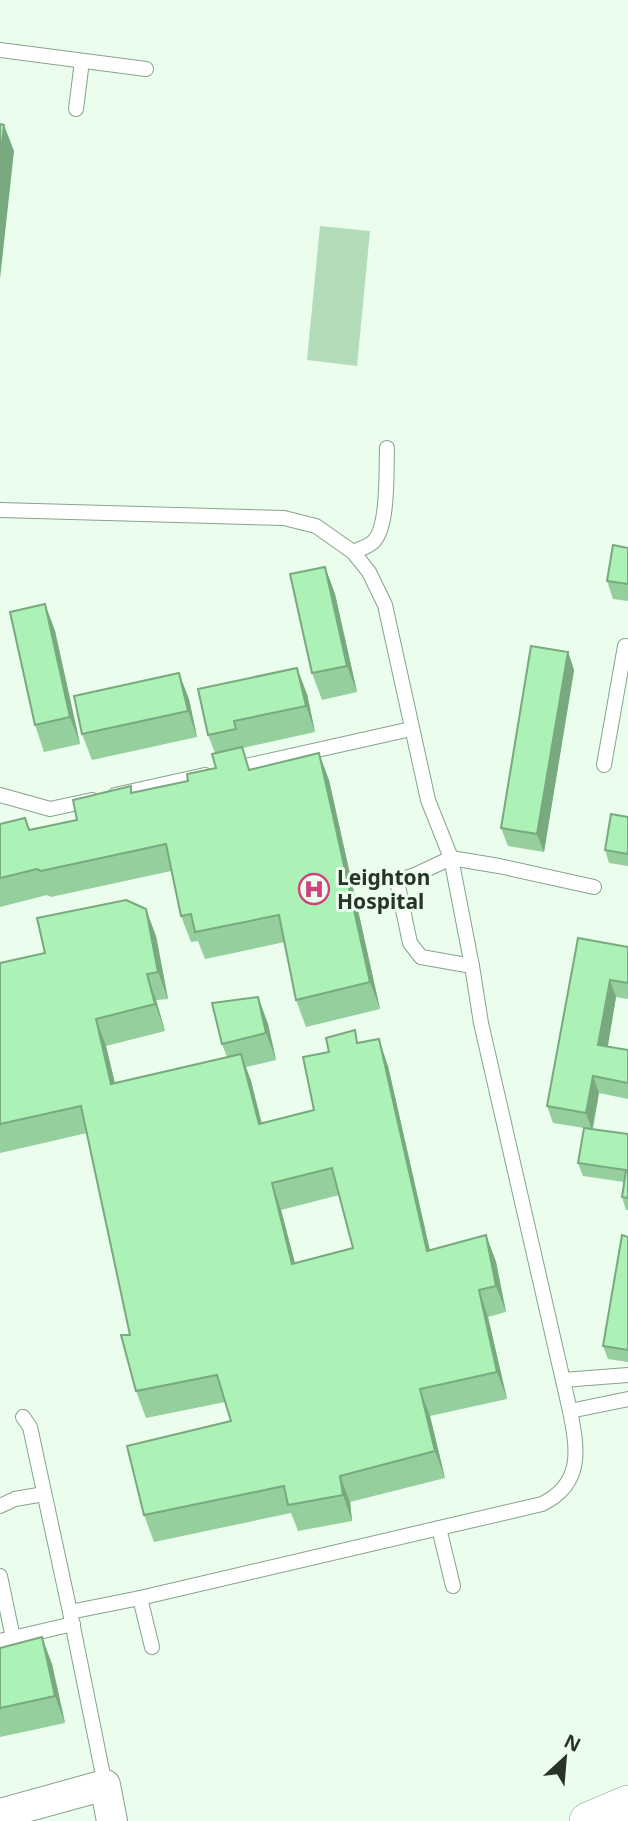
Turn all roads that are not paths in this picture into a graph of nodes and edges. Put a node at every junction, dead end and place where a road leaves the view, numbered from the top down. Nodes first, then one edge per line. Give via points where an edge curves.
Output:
1 (0, 50) edge
2 (82, 61) junction
3 (146, 69) dead end
4 (76, 109) dead end
5 (387, 448) dead end
6 (0, 510) edge
7 (353, 552) junction
8 (628, 647) edge
9 (411, 729) junction
10 (604, 765) dead end
11 (0, 794) edge
12 (451, 858) junction
13 (594, 887) dead end
14 (472, 966) junction
15 (628, 1375) edge
16 (563, 1380) junction
17 (628, 1399) edge
18 (570, 1412) junction
19 (29, 1420) dead end
20 (44, 1493) junction
21 (0, 1506) edge
22 (439, 1528) junction
23 (0, 1576) edge
24 (453, 1586) dead end
25 (140, 1598) junction
26 (72, 1618) junction
27 (6, 1640) edge
28 (152, 1647) dead end
29 (105, 1785) junction
30 (628, 1804) edge
31 (0, 1814) edge
32 (112, 1821) edge
33 (588, 1821) edge

1 - 2 lane
2 - 3 lane
2 - 4 lane
5 - 7 lane via 379,533 373,542
6 - 7 lane via 284,519 316,526
7 - 9 lane via 369,572 384,605
8 - 10 lane
9 - 11 lane via 50,809
9 - 12 lane via 428,800
12 - 13 lane
12 - 14 lane
12 - 14 lane via 397,881 410,943 421,957
14 - 16 lane
15 - 16 lane
16 - 18 lane
17 - 18 lane
18 - 22 lane via 576,1437 575,1466 555,1498
19 - 20 lane
20 - 21 lane
20 - 26 lane
22 - 24 lane
22 - 25 lane
23 - 27 lane
25 - 26 lane
25 - 28 lane
26 - 27 lane
26 - 29 lane
29 - 31 street
29 - 32 street
30 - 33 street

